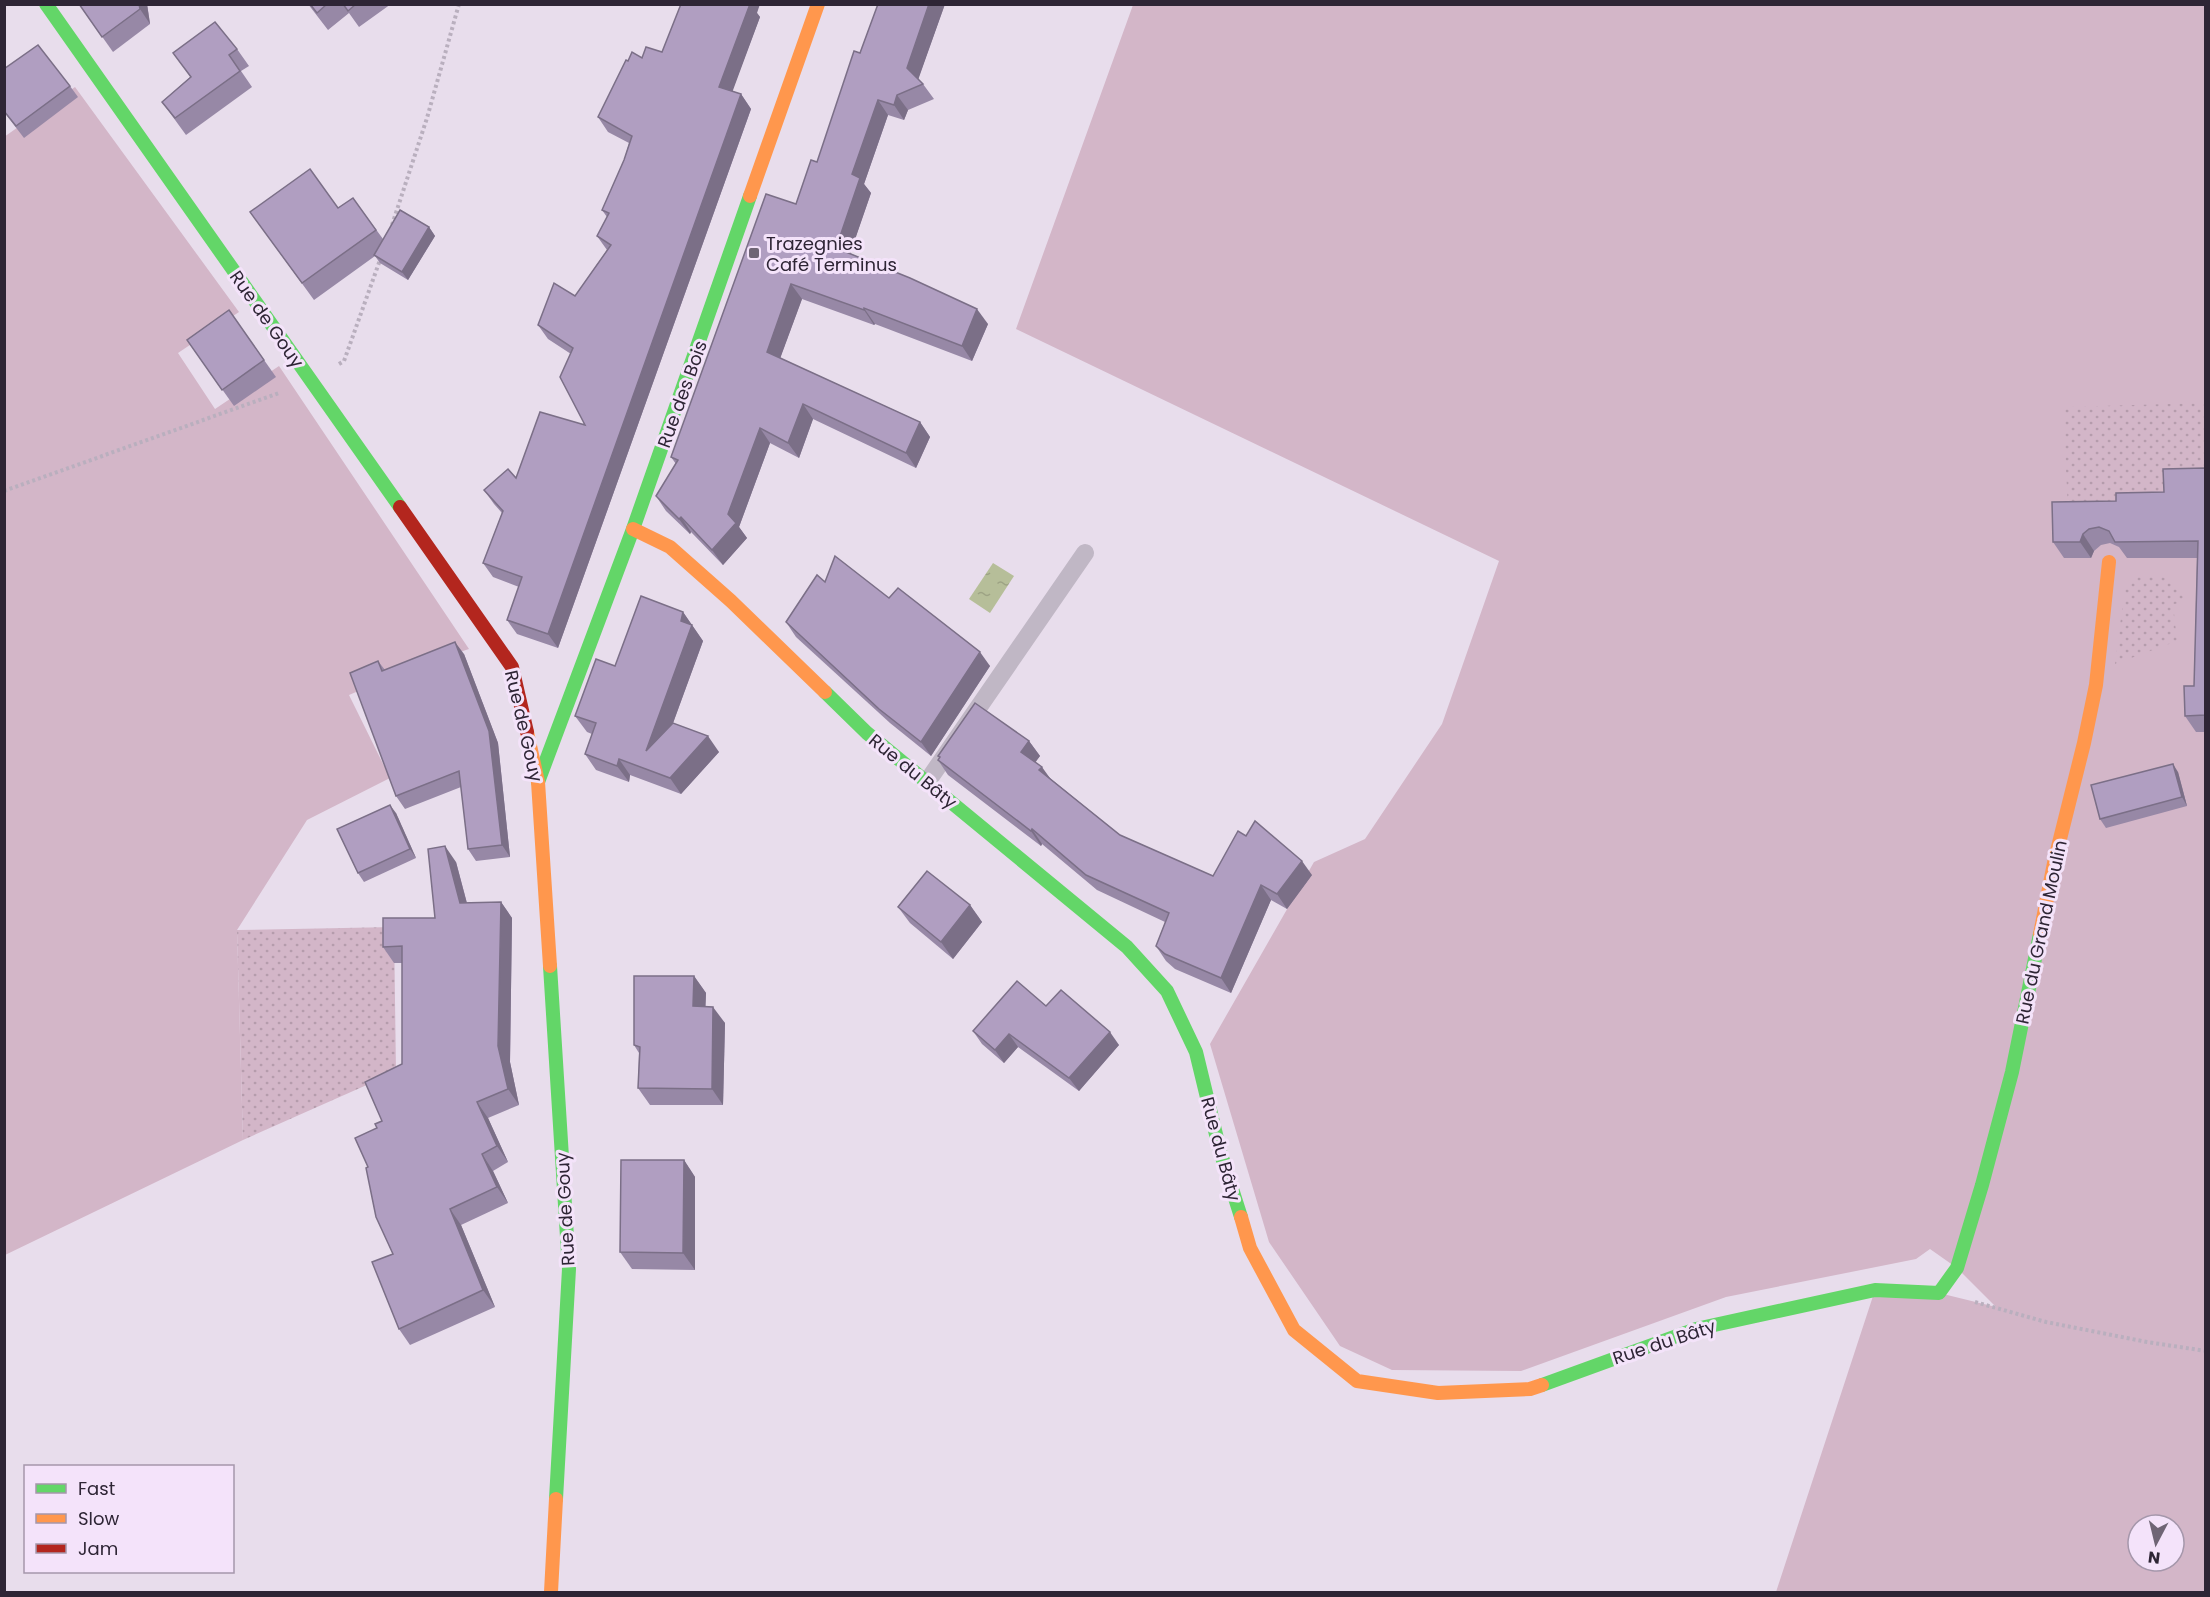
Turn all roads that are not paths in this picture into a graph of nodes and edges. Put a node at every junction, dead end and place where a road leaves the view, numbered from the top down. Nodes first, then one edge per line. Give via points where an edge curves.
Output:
1 (46, 4) edge
2 (818, 4) edge
3 (633, 529) junction
4 (1085, 553) dead end
5 (2109, 562) dead end
6 (538, 782) junction
7 (927, 782) junction
8 (1939, 1293) joint
9 (551, 1593) edge

1 - 6 street, Rue de Gouy via 512,667
2 - 3 street, Rue des Bois
3 - 6 street, Rue des Bois
3 - 7 street, Rue du Bâty via 670,548 731,601 867,733
4 - 7 lane
5 - 8 street, Rue du Grand Moulin via 2096,685 2054,863 2012,1072 1957,1268
6 - 9 street, Rue de Gouy via 569,1269
7 - 8 street, Rue du Bâty via 1127,947 1167,991 1196,1052 1220,1151 1250,1248 1294,1330 1357,1381 1438,1393 1530,1389 1696,1329 1875,1290

